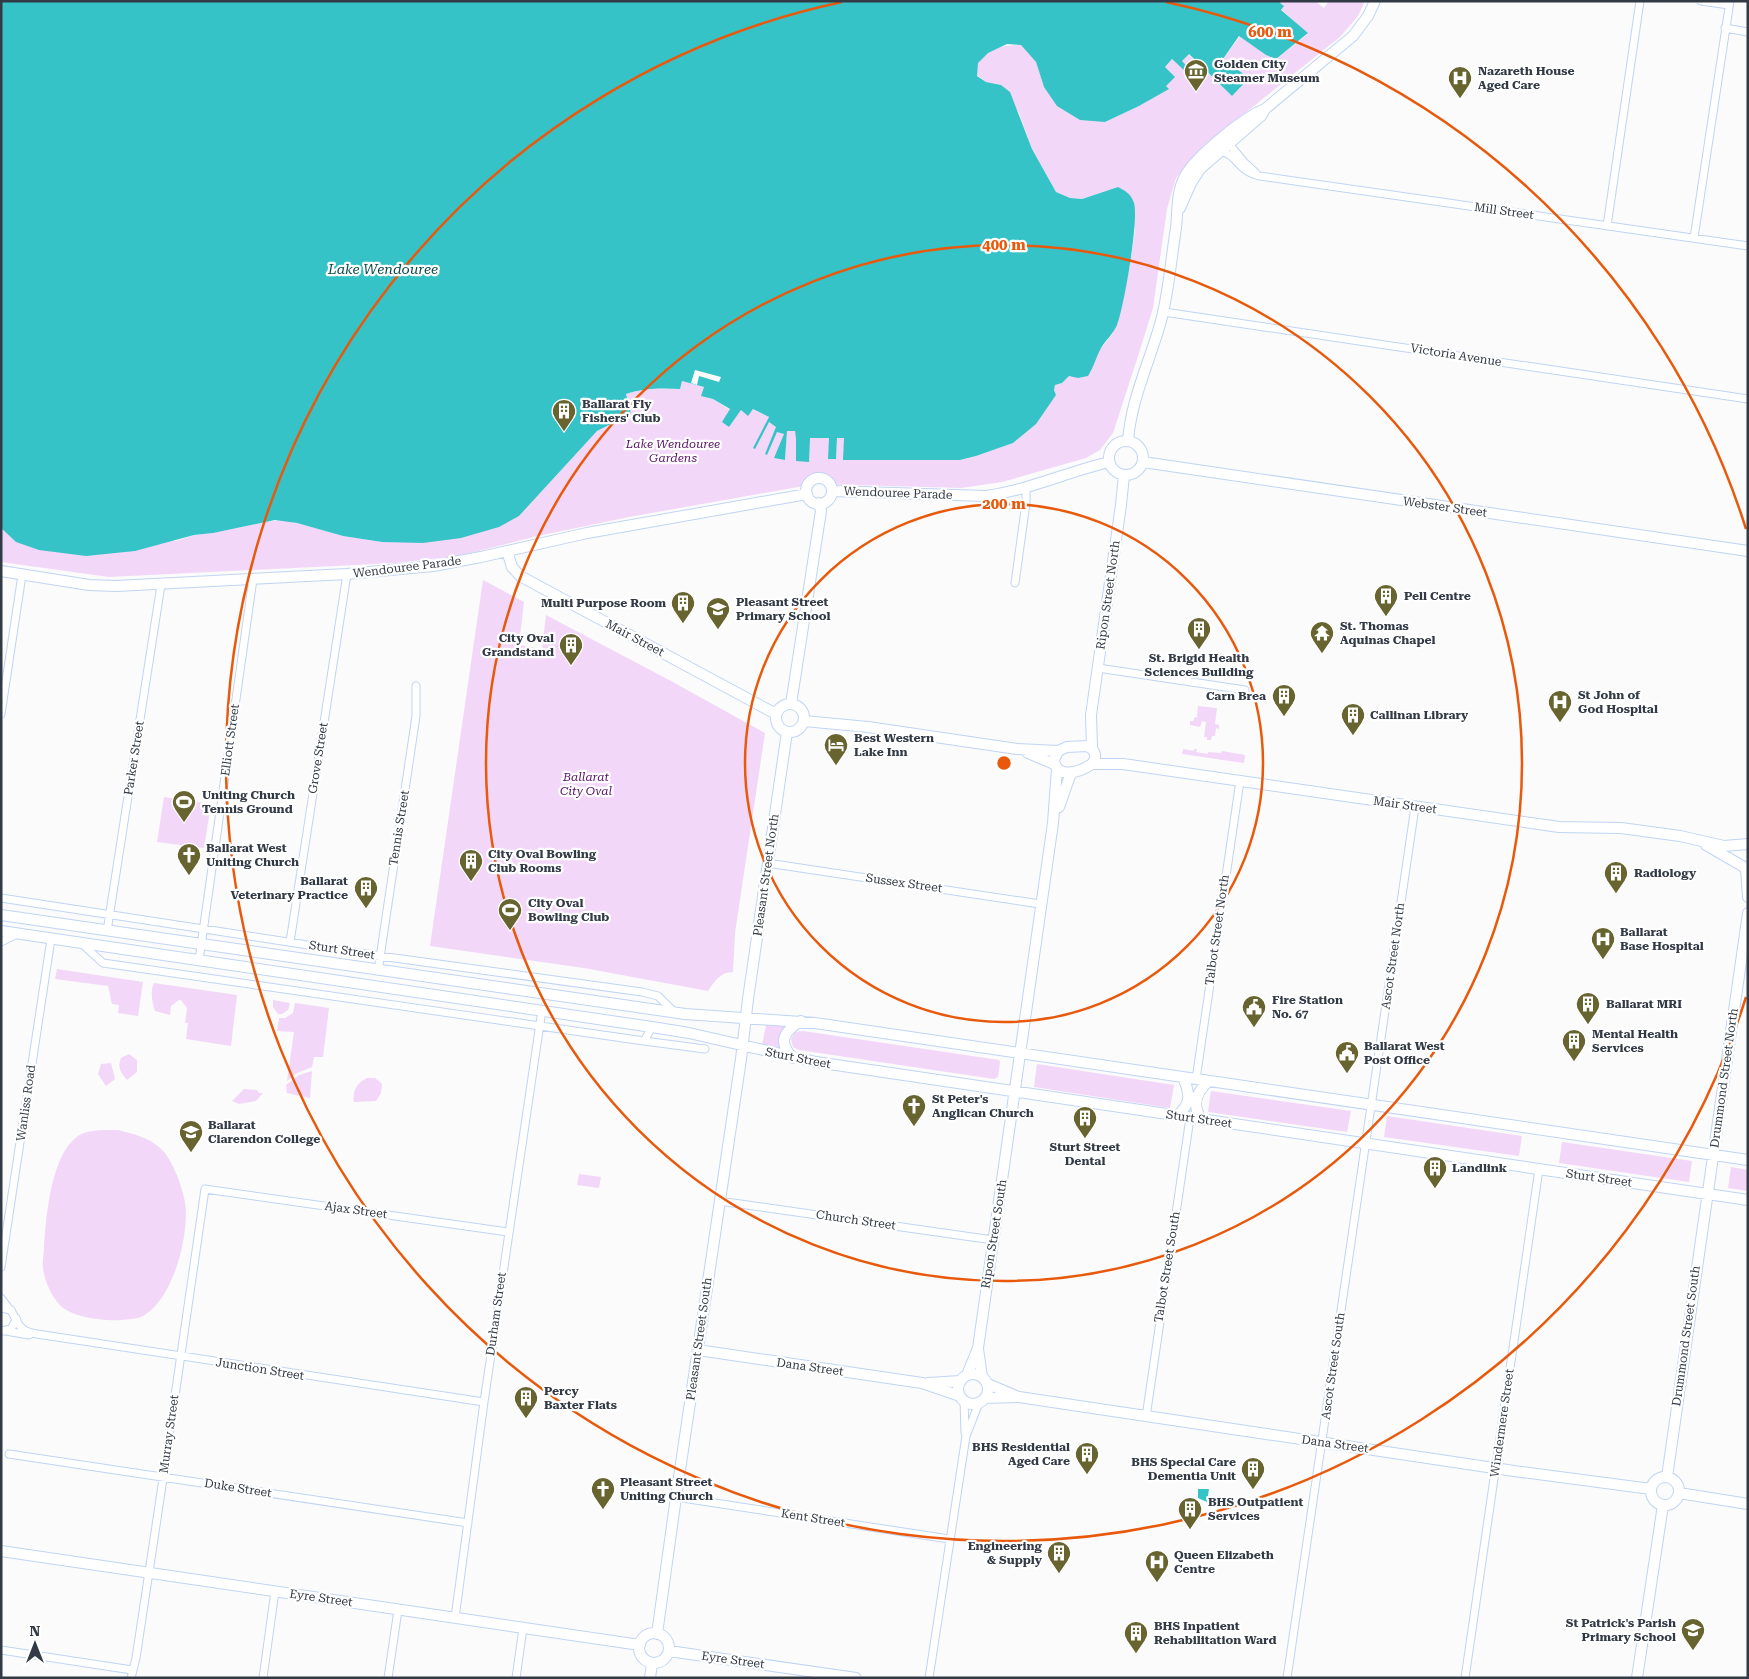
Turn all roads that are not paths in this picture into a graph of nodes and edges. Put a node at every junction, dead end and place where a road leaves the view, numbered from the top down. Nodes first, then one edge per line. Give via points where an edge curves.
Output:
1 (1375, 1) edge
2 (1640, 1) edge
3 (1701, 1) edge
4 (1729, 3) edge
5 (1725, 28) junction
6 (1748, 32) edge
7 (1222, 145) junction
8 (1260, 176) junction
9 (1607, 226) junction
10 (1694, 238) junction
11 (1748, 246) edge
12 (1164, 312) junction
13 (1748, 400) edge
14 (1128, 441) junction
15 (1109, 462) junction
16 (1142, 462) junction
17 (1124, 475) junction
18 (1026, 488) junction
19 (832, 490) junction
20 (807, 494) junction
21 (819, 503) junction
22 (1748, 550) edge
23 (507, 551) junction
24 (1, 571) edge
25 (22, 574) junction
26 (347, 574) junction
27 (253, 579) junction
28 (1015, 583) dead end
29 (161, 585) junction
30 (1098, 668) junction
31 (416, 686) dead end
32 (1245, 690) dead end
33 (791, 704) junction
34 (1, 714) edge
35 (776, 714) junction
36 (1091, 715) junction
37 (804, 720) junction
38 (787, 732) junction
39 (1079, 746) junction
40 (1017, 749) junction
41 (1093, 749) junction
42 (1058, 751) junction
43 (1092, 764) junction
44 (1123, 764) junction
45 (1056, 766) junction
46 (1071, 773) junction
47 (1240, 781) junction
48 (1415, 807) junction
49 (1053, 823) junction
50 (1689, 838) junction
51 (1748, 844) edge
52 (767, 863) junction
53 (1746, 869) edge
54 (1748, 897) edge
55 (1, 898) edge
56 (1040, 904) junction
57 (1748, 913) edge
58 (1, 915) edge
59 (110, 915) junction
60 (203, 928) junction
61 (1, 931) edge
62 (107, 931) junction
63 (18, 934) junction
64 (50, 939) junction
65 (1, 942) edge
66 (290, 942) junction
67 (82, 943) junction
68 (201, 944) junction
69 (380, 956) junction
70 (198, 960) junction
71 (378, 971) junction
72 (542, 1010) junction
73 (676, 1013) junction
74 (745, 1018) junction
75 (801, 1021) junction
76 (540, 1025) junction
77 (652, 1026) junction
78 (644, 1041) junction
79 (742, 1045) junction
80 (705, 1049) dead end
81 (1019, 1053) junction
82 (793, 1058) junction
83 (1183, 1077) junction
84 (1196, 1079) junction
85 (1209, 1081) junction
86 (1014, 1091) junction
87 (1371, 1105) junction
88 (1177, 1116) junction
89 (1190, 1118) junction
90 (1202, 1120) junction
91 (1366, 1144) junction
92 (1712, 1155) junction
93 (1748, 1160) edge
94 (1539, 1169) junction
95 (205, 1189) joint
96 (1707, 1194) junction
97 (1748, 1200) edge
98 (719, 1201) junction
99 (508, 1232) junction
100 (993, 1240) junction
101 (1, 1267) edge
102 (1, 1298) edge
103 (1, 1308) edge
104 (11, 1310) junction
105 (16, 1318) junction
106 (3, 1331) edge
107 (37, 1334) junction
108 (978, 1348) junction
109 (698, 1350) junction
110 (180, 1356) junction
111 (964, 1378) junction
112 (985, 1380) junction
113 (922, 1383) junction
114 (1019, 1397) junction
115 (962, 1398) junction
116 (982, 1400) junction
117 (484, 1402) junction
118 (1146, 1417) junction
119 (966, 1436) junction
120 (1322, 1442) junction
121 (9, 1454) dead end
122 (1496, 1468) junction
123 (163, 1477) junction
124 (1667, 1477) junction
125 (1651, 1489) junction
126 (1679, 1493) junction
127 (676, 1497) junction
128 (1748, 1504) edge
129 (1663, 1505) junction
130 (468, 1523) junction
131 (949, 1539) junction
132 (1, 1552) edge
133 (149, 1573) junction
134 (274, 1592) junction
135 (398, 1610) junction
136 (455, 1618) junction
137 (523, 1628) junction
138 (657, 1634) junction
139 (640, 1645) junction
140 (1, 1650) edge
141 (669, 1651) junction
142 (652, 1663) junction
143 (132, 1670) junction
144 (131, 1678) edge
145 (263, 1678) edge
146 (388, 1678) edge
147 (516, 1678) edge
148 (650, 1678) edge
149 (856, 1678) edge
150 (929, 1678) edge
151 (1287, 1678) edge
152 (1465, 1678) edge
153 (1637, 1678) edge

1 - 7 street via 1353,36
2 - 9 street
3 - 4 street
4 - 5 street
5 - 6 street
5 - 10 street
7 - 8 street
7 - 8 street, Mill Street via 1245,171
7 - 12 street via 1194,177 1177,215
8 - 9 street, Mill Street
9 - 10 street, Mill Street
10 - 11 street, Mill Street
12 - 13 street, Victoria Avenue
12 - 14 street via 1135,401
14 - 15 street via 1112,447
14 - 16 street via 1138,446
15 - 17 street via 1115,472
15 - 18 street, Wendouree Parade
16 - 17 street via 1134,473
16 - 22 street, Webster Street
17 - 30 street, Ripon Street North
18 - 19 street, Wendouree Parade via 980,496
18 - 28 street
19 - 20 street via 826,480 817,478 810,482
19 - 21 street via 828,499
20 - 21 street via 811,501
20 - 23 street, Wendouree Parade via 587,533
21 - 33 street via 821,511
23 - 26 street, Wendouree Parade via 433,566
23 - 35 street, Mair Street via 512,567 520,576
24 - 25 street, Wendouree Parade
25 - 29 street, Wendouree Parade via 104,586
25 - 34 street
26 - 27 street, Wendouree Parade
26 - 66 street, Grove Street
27 - 29 street, Wendouree Parade
27 - 60 street, Elliott Street
29 - 59 street, Parker Street
30 - 32 street
30 - 36 street, Ripon Street North
31 - 69 street, Tennis Street via 416,716
33 - 35 street via 782,706
33 - 37 street via 802,710
35 - 38 street via 778,725
36 - 39 street, Ripon Street North
36 - 41 street, Ripon Street North
37 - 38 street via 799,729
37 - 40 street
38 - 52 street, Pleasant Street North
39 - 41 street
39 - 42 street
40 - 42 street
40 - 45 street
41 - 43 street via 1095,758
41 - 44 street, Mair Street
42 - 45 street via 1054,760
43 - 44 street, Mair Street
43 - 46 street
44 - 47 street, Mair Street
45 - 46 street via 1061,772
45 - 49 street
46 - 49 street
47 - 48 street, Mair Street
47 - 84 street, Talbot Street North
48 - 50 street, Mair Street via 1559,827 1621,828
48 - 87 street, Ascot Street North
49 - 56 street
50 - 51 street, Mair Street via 1724,846
50 - 53 street, Mair Street
51 - 53 street via 1742,855
52 - 56 street, Sussex Street
52 - 74 street, Pleasant Street North
53 - 54 street
55 - 59 street, Sturt Street
56 - 81 street
57 - 92 street, Drummond Street North
58 - 62 street, Sturt Street
59 - 60 street, Sturt Street
59 - 62 street, Parker Street
60 - 66 street, Sturt Street
60 - 68 street, Elliott Street
61 - 63 street, Sturt Street
62 - 68 street, Sturt Street
63 - 64 street, Sturt Street
63 - 65 street
64 - 67 street, Sturt Street
64 - 101 street, Wanliss Road
66 - 69 street, Sturt Street
67 - 70 street, Sturt Street
67 - 76 street via 104,963
68 - 70 street, Elliott Street
68 - 71 street, Sturt Street
69 - 71 street, Tennis Street
69 - 73 street, Sturt Street via 642,992 658,996
70 - 72 street, Sturt Street
71 - 73 street, Sturt Street
72 - 76 street, Durham Street
72 - 77 street, Sturt Street
73 - 74 street, Sturt Street
74 - 75 street, Sturt Street
74 - 79 street, Pleasant Street North
75 - 81 street, Sturt Street
75 - 82 street via 790,1028 784,1038
76 - 78 street
76 - 99 street, Durham Street
77 - 78 street
77 - 79 street, Sturt Street
78 - 80 street
79 - 82 street, Sturt Street
79 - 98 street, Pleasant Street South
81 - 83 street, Sturt Street
81 - 86 street, Ripon Street South
82 - 86 street, Sturt Street
83 - 84 street, Sturt Street
83 - 88 street via 1189,1095 1188,1104
84 - 85 street, Sturt Street
85 - 87 street, Sturt Street
85 - 90 street via 1196,1096 1195,1104
86 - 88 street, Sturt Street
86 - 100 street, Ripon Street South
87 - 91 street, Ascot Street North
87 - 92 street, Sturt Street
88 - 89 street, Sturt Street
89 - 90 street, Sturt Street
89 - 118 street, Talbot Street South
90 - 91 street, Sturt Street
91 - 94 street, Sturt Street
91 - 120 street, Ascot Street South
92 - 93 street, Sturt Street
92 - 96 street, Drummond Street North
94 - 96 street, Sturt Street
94 - 122 street, Windermere Street
95 - 99 street, Ajax Street
95 - 110 street, Murray Street
96 - 97 street, Sturt Street
96 - 124 street, Drummond Street South
98 - 100 street, Church Street
98 - 109 street, Pleasant Street South
99 - 117 street, Durham Street
100 - 108 street, Ripon Street South
102 - 104 street
103 - 104 street
104 - 105 street, Junction Street
105 - 106 street via 13,1328
105 - 107 street, Junction Street via 23,1329
106 - 107 street, Junction Street
107 - 110 street, Junction Street
108 - 111 street, Ripon Street South
108 - 112 street
109 - 113 street, Dana Street
109 - 127 street, Pleasant Street South
110 - 117 street, Junction Street
110 - 123 street, Murray Street
111 - 112 street via 975,1374
111 - 113 street, Dana Street
111 - 115 street via 958,1388
112 - 114 street, Dana Street
112 - 116 street via 988,1392
113 - 115 street, Dana Street
114 - 116 street, Dana Street
114 - 118 street, Dana Street
115 - 116 street via 971,1404
115 - 119 street
116 - 119 street
117 - 130 street, Durham Street
118 - 120 street, Dana Street
119 - 131 street
120 - 122 street, Dana Street
120 - 151 street, Ascot Street South
121 - 123 street, Duke Street
122 - 125 street, Dana Street
122 - 152 street, Windermere Street
123 - 130 street, Duke Street
123 - 133 street, Murray Street
124 - 125 street via 1656,1480
124 - 126 street via 1675,1481
125 - 129 street via 1654,1500
126 - 128 street
126 - 129 street via 1672,1504
127 - 131 street, Kent Street
127 - 138 street, Pleasant Street South
129 - 153 street
130 - 136 street, Durham Street
131 - 150 street
132 - 133 street, Eyre Street
133 - 134 street, Eyre Street
133 - 143 street, Murray Street
134 - 135 street, Eyre Street
134 - 145 street
135 - 136 street, Eyre Street
135 - 146 street
136 - 137 street, Eyre Street
137 - 139 street, Eyre Street
137 - 147 street
138 - 139 street via 646,1636
138 - 141 street via 667,1640
139 - 142 street via 642,1657
140 - 143 street
141 - 142 street via 663,1660
141 - 149 street, Eyre Street
142 - 148 street
143 - 144 street, Murray Street

